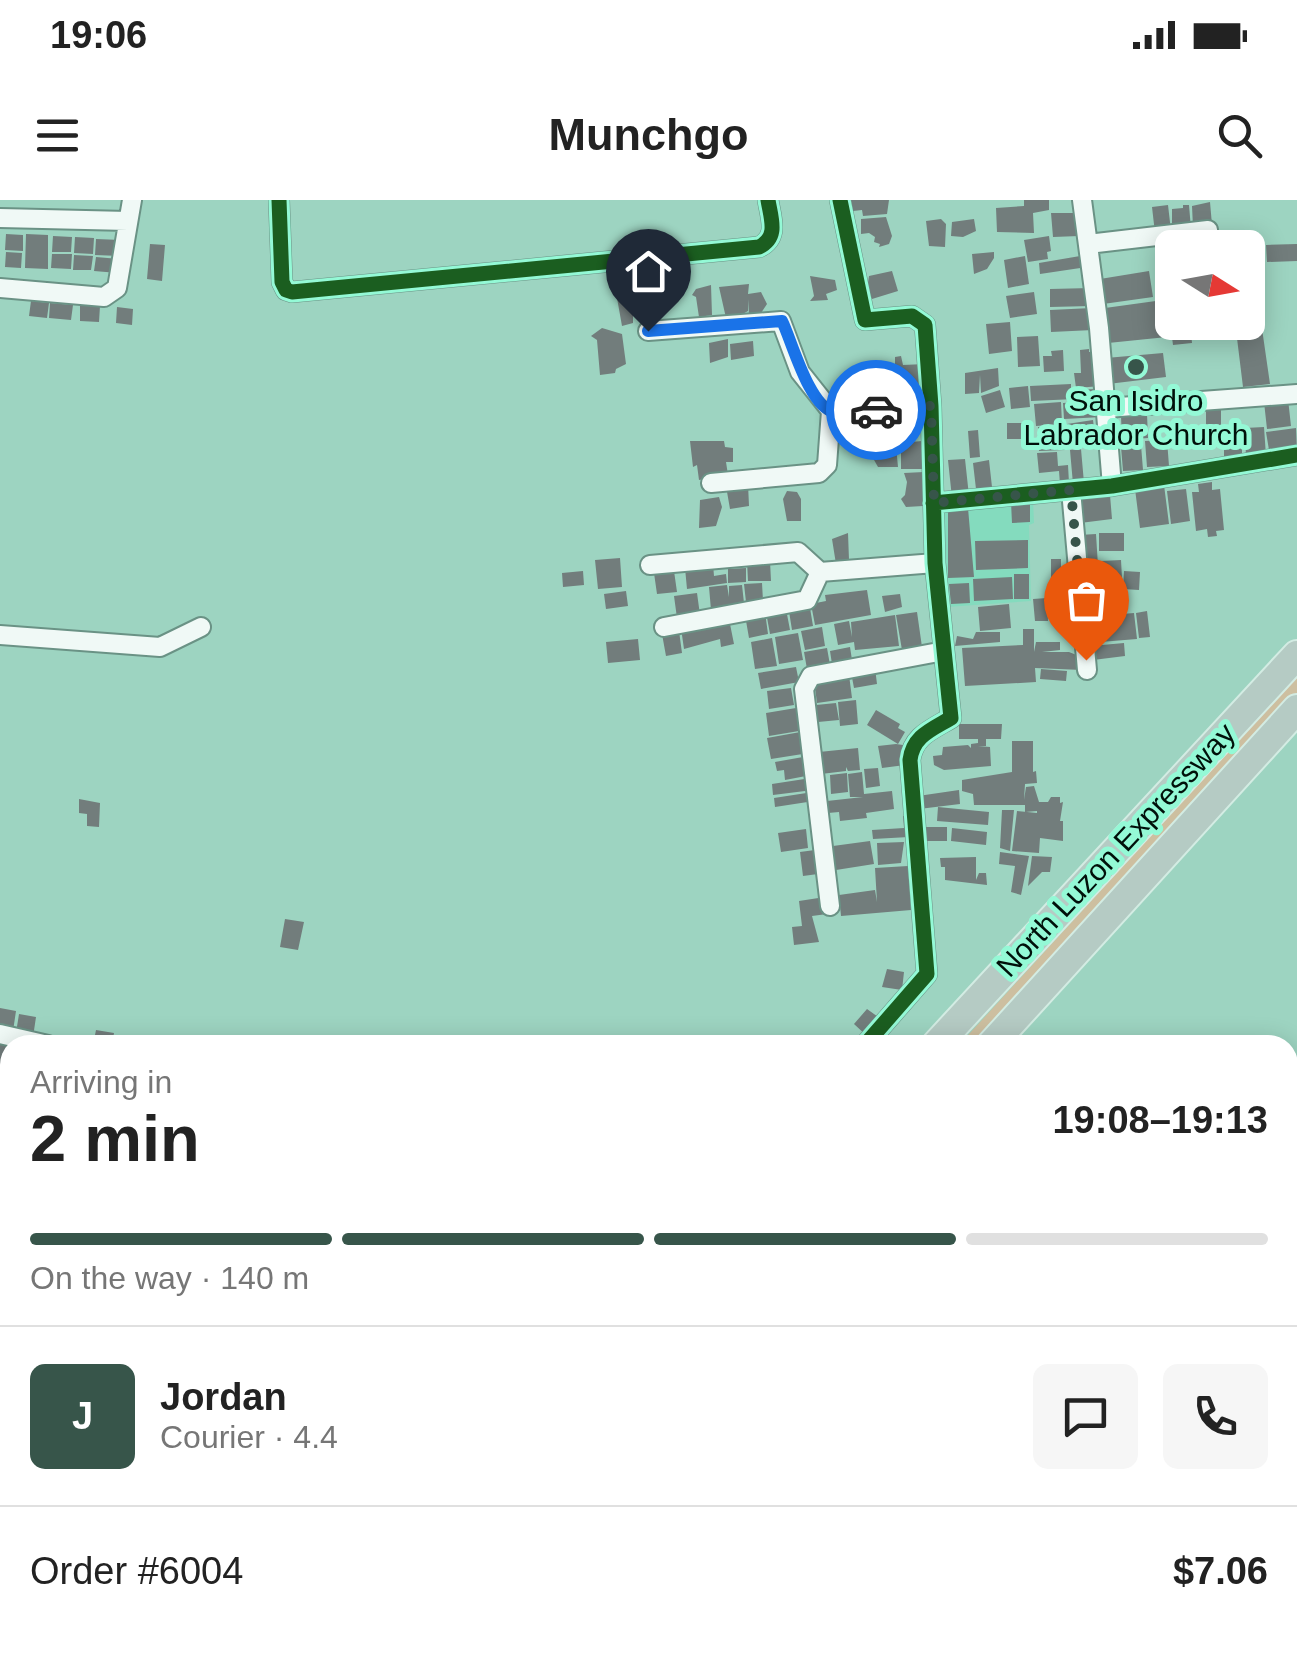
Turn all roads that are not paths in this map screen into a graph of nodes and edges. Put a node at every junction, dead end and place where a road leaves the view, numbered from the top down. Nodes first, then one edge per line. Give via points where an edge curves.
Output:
1 (132, 200) edge
2 (279, 200) edge
3 (768, 200) edge
4 (840, 200) edge
5 (1082, 200) edge
6 (0, 218) edge
7 (128, 221) junction
8 (1155, 236) edge
9 (1088, 244) junction
10 (0, 288) edge
11 (648, 331) dead end
12 (1297, 394) edge
13 (931, 406) junction
14 (1106, 408) junction
15 (831, 412) junction
16 (1297, 455) edge
17 (712, 483) dead end
18 (1112, 486) junction
19 (1071, 490) junction
20 (934, 503) junction
21 (935, 564) junction
22 (650, 565) dead end
23 (820, 572) junction
24 (201, 627) dead end
25 (664, 627) dead end
26 (0, 636) edge
27 (944, 650) junction
28 (1297, 655) edge
29 (1087, 670) dead end
30 (1297, 709) edge
31 (830, 906) dead end
32 (874, 1035) edge
33 (945, 1035) edge
34 (999, 1035) edge

1 - 7 street
2 - 3 street via 282,282 292,292 759,247 773,234
4 - 13 street via 865,320 912,316 924,325
5 - 9 street
6 - 7 street
7 - 10 street via 117,288 104,298
8 - 9 street
9 - 14 street
11 - 15 street via 782,321 800,372
12 - 14 street
13 - 15 street
13 - 20 street
14 - 18 street
15 - 17 street via 827,465 819,473
16 - 18 street
18 - 19 street
19 - 20 street
19 - 29 street
20 - 21 street
21 - 23 street
21 - 27 street
22 - 23 street via 798,552
23 - 25 street via 807,600
24 - 26 street via 160,648
27 - 31 street via 806,680
27 - 32 street via 951,718 917,738 910,760 927,974
28 - 33 highway, North Luzon Expressway
30 - 34 highway, North Luzon Expressway

